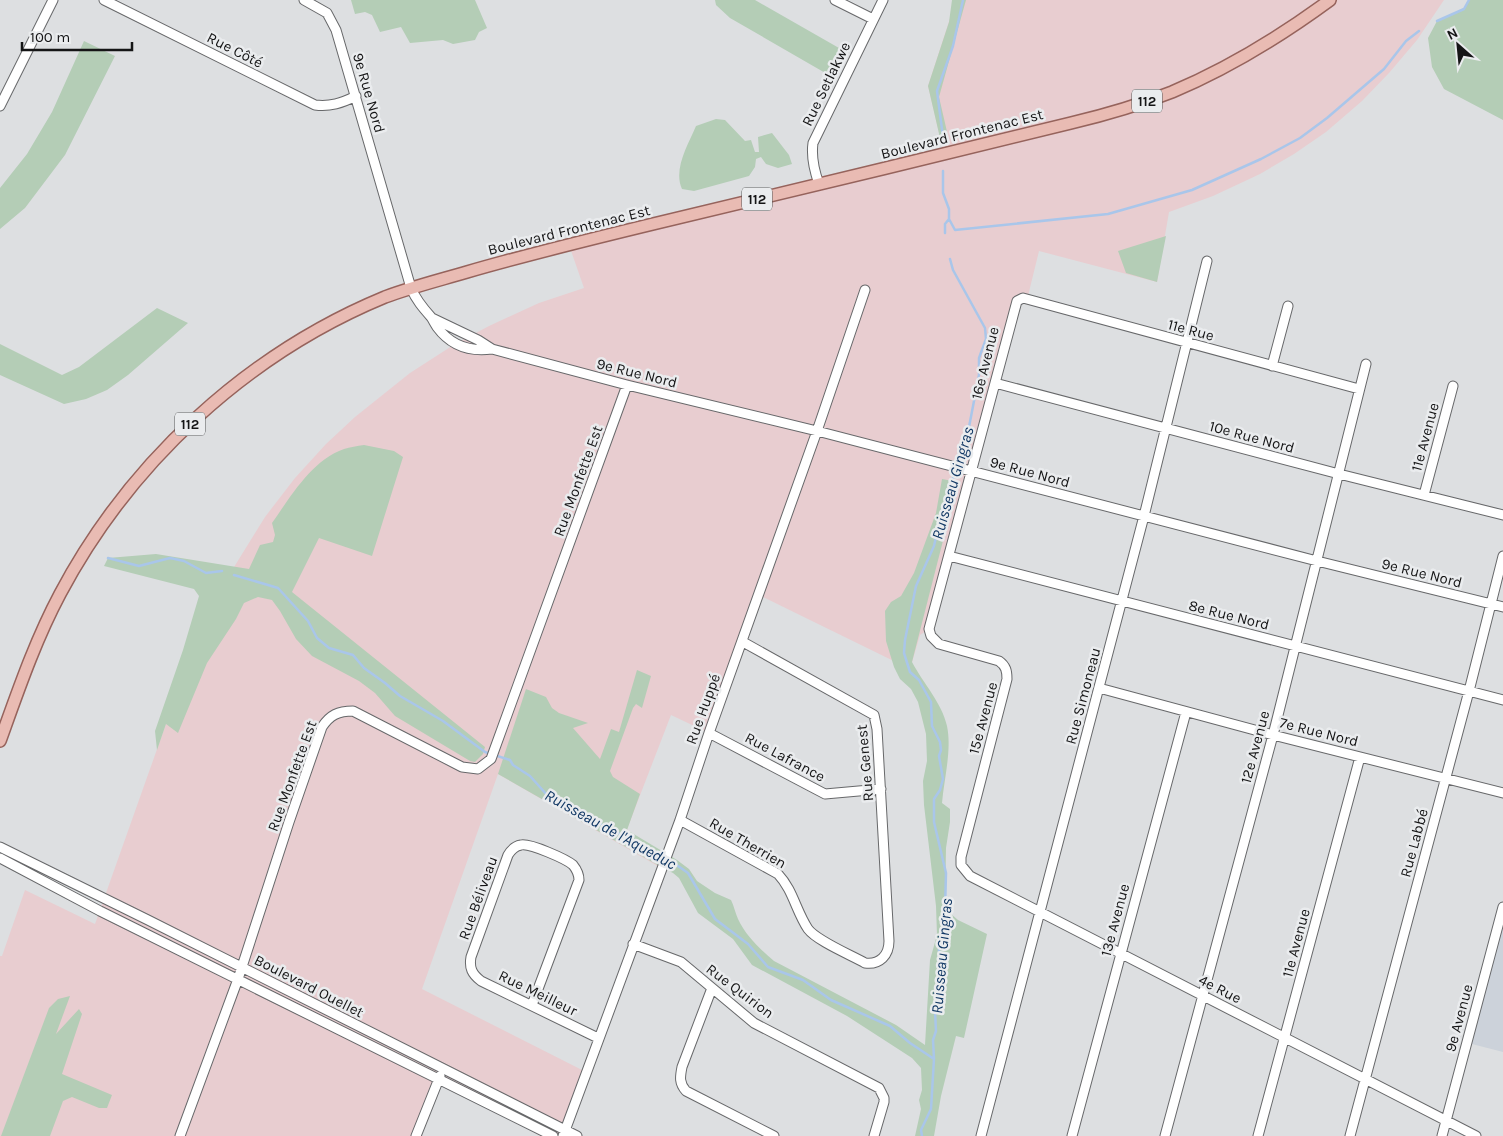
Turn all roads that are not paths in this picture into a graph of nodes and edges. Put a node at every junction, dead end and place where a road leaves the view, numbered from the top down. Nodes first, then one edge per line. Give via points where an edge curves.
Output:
1 (53, 0) edge
2 (104, 0) edge
3 (304, 0) edge
4 (836, 0) edge
5 (883, 0) edge
6 (1330, 0) edge
7 (873, 19) junction
8 (356, 96) junction
9 (0, 106) edge
10 (819, 184) junction
11 (1208, 262) dead end
12 (411, 288) junction
13 (865, 290) dead end
14 (1017, 301) joint
15 (1288, 306) dead end
16 (1187, 344) junction
17 (1366, 364) dead end
18 (1272, 366) junction
19 (995, 383) junction
20 (627, 385) junction
21 (1453, 386) dead end
22 (1359, 389) junction
23 (1167, 428) junction
24 (817, 431) junction
25 (972, 471) junction
26 (1339, 474) junction
27 (1424, 495) junction
28 (1503, 515) edge
29 (1144, 516) junction
30 (949, 556) junction
31 (1503, 556) edge
32 (1317, 561) junction
33 (1121, 602) junction
34 (1491, 604) junction
35 (1503, 607) edge
36 (931, 636) joint
37 (743, 642) junction
38 (1295, 646) junction
39 (1099, 688) junction
40 (1469, 691) junction
41 (1503, 700) edge
42 (1186, 712) junction
43 (709, 733) junction
44 (1273, 735) junction
45 (0, 741) edge
46 (1360, 757) junction
47 (1445, 778) junction
48 (881, 789) junction
49 (1503, 793) edge
50 (680, 820) junction
51 (0, 847) edge
52 (961, 857) joint
53 (0, 858) edge
54 (28, 862) junction
55 (24, 871) junction
56 (1503, 908) edge
57 (1040, 911) junction
58 (633, 944) junction
59 (1120, 952) junction
60 (883, 958) joint
61 (241, 967) junction
62 (471, 969) joint
63 (238, 979) junction
64 (712, 988) junction
65 (1202, 996) junction
66 (532, 1005) junction
67 (1285, 1037) junction
68 (598, 1038) junction
69 (442, 1068) junction
70 (1366, 1079) junction
71 (438, 1080) junction
72 (1446, 1120) junction
73 (564, 1133) edge
74 (180, 1136) edge
75 (416, 1136) edge
76 (553, 1136) edge
77 (576, 1136) edge
78 (774, 1136) edge
79 (874, 1136) edge
80 (981, 1136) edge
81 (1072, 1136) edge
82 (1165, 1136) edge
83 (1258, 1136) edge
84 (1350, 1136) edge
85 (1442, 1136) edge
86 (1476, 1136) edge

1 - 9 street
2 - 8 street, Rue Côté via 314,105 326,107
3 - 8 street, 9e Rue Nord via 327,13 333,22
4 - 7 street
5 - 7 street, Rue Setlakwe
6 - 10 main road, Boulevard Frontenac Est / 112 via 1244,57 1142,103
7 - 10 street, Rue Setlakwe via 813,142 811,153
8 - 12 street, 9e Rue Nord
10 - 12 main road, Boulevard Frontenac Est / 112 via 551,249
11 - 16 street, Rue Simoneau
12 - 20 street, 9e Rue Nord via 444,335 455,344 479,351 492,349
12 - 45 main road, Boulevard Frontenac Est / 112 via 341,318 275,357 213,404 150,464 98,531 59,595 34,649
13 - 24 street, Rue Huppé
14 - 16 street, 11e Rue via 1023,298
14 - 19 street, 16e Avenue
15 - 18 street
16 - 18 street, 11e Rue
16 - 23 street, Rue Simoneau
17 - 22 street, 12e Avenue
18 - 22 street, 11e Rue
19 - 23 street, 10e Rue Nord
19 - 25 street, 16e Avenue
20 - 24 street, 9e Rue Nord
20 - 61 street, Rue Monfette Est via 491,759 478,769 470,769 353,711 342,711 328,719 318,737
21 - 27 street, 11e Avenue
22 - 26 street, 12e Avenue
23 - 26 street, 10e Rue Nord
23 - 29 street, Rue Simoneau
24 - 25 street, 9e Rue Nord
24 - 37 street, Rue Huppé
25 - 29 street, 9e Rue Nord
25 - 30 street, 16e Avenue
26 - 27 street, 10e Rue Nord
26 - 32 street, 12e Avenue
27 - 28 street, 10e Rue Nord
29 - 32 street, 9e Rue Nord
29 - 33 street, Rue Simoneau
30 - 33 street, 8e Rue Nord
30 - 36 street, 16e Avenue via 929,629
31 - 34 street, Rue Labbé
32 - 34 street, 9e Rue Nord
32 - 38 street, 12e Avenue
33 - 38 street, 8e Rue Nord
33 - 39 street, Rue Simoneau
34 - 35 street, 9e Rue Nord
34 - 40 street, Rue Labbé
36 - 52 street, 15e Avenue via 939,644 999,661 1007,672
37 - 43 street, Rue Huppé
37 - 48 street, Rue Genest via 874,715
38 - 40 street, 8e Rue Nord
38 - 44 street, 12e Avenue
39 - 42 street, 7e Rue Nord
39 - 57 street, Rue Simoneau
40 - 41 street, 8e Rue Nord
40 - 47 street, Rue Labbé
42 - 44 street, 7e Rue Nord
42 - 59 street, 13e Avenue
43 - 48 street, Rue Lafrance via 825,794
43 - 50 street, Rue Huppé
44 - 46 street, 7e Rue Nord
44 - 65 street, 12e Avenue
46 - 47 street, 7e Rue Nord
46 - 67 street, 11e Avenue
47 - 49 street, 7e Rue Nord
47 - 70 street, Rue Labbé
48 - 60 street, Rue Genest via 890,941 888,953
50 - 58 street, Rue Huppé
50 - 60 street, Rue Therrien via 778,874 816,937 865,963 871,964
51 - 54 street, Boulevard Ouellet
52 - 57 street, 4e Rue via 961,865 970,876
53 - 55 street, Boulevard Ouellet
54 - 55 street
54 - 61 street, Boulevard Ouellet
55 - 63 street, Boulevard Ouellet
56 - 72 street, 9e Avenue
57 - 59 street, 4e Rue
57 - 80 street, Rue Simoneau
58 - 64 street, Rue Quirion via 681,962
58 - 68 street, Rue Huppé
59 - 65 street, 4e Rue
59 - 81 street, 13e Avenue
61 - 63 street, Rue Monfette Est
61 - 69 street, Boulevard Ouellet
62 - 66 street, Rue Meilleur via 481,981
62 - 66 street, Rue Béliveau via 471,957 511,851 521,845 532,846 570,863 577,870 579,880
63 - 71 street, Boulevard Ouellet
63 - 74 street, Rue Monfette Est
64 - 78 street via 682,1067 681,1086
64 - 79 street, Rue Quirion via 754,1023 879,1088 884,1102
65 - 67 street, 4e Rue
65 - 82 street, 12e Avenue
66 - 68 street, Rue Meilleur
67 - 70 street, 4e Rue
67 - 83 street, 11e Avenue
68 - 73 street, Rue Huppé
69 - 71 street
69 - 73 street, Boulevard Ouellet
70 - 72 street, 4e Rue
70 - 84 street, Rue Labbé
71 - 75 street
71 - 76 street, Boulevard Ouellet
72 - 85 street, 9e Avenue
72 - 86 street, 4e Rue
73 - 77 street, Boulevard Ouellet

